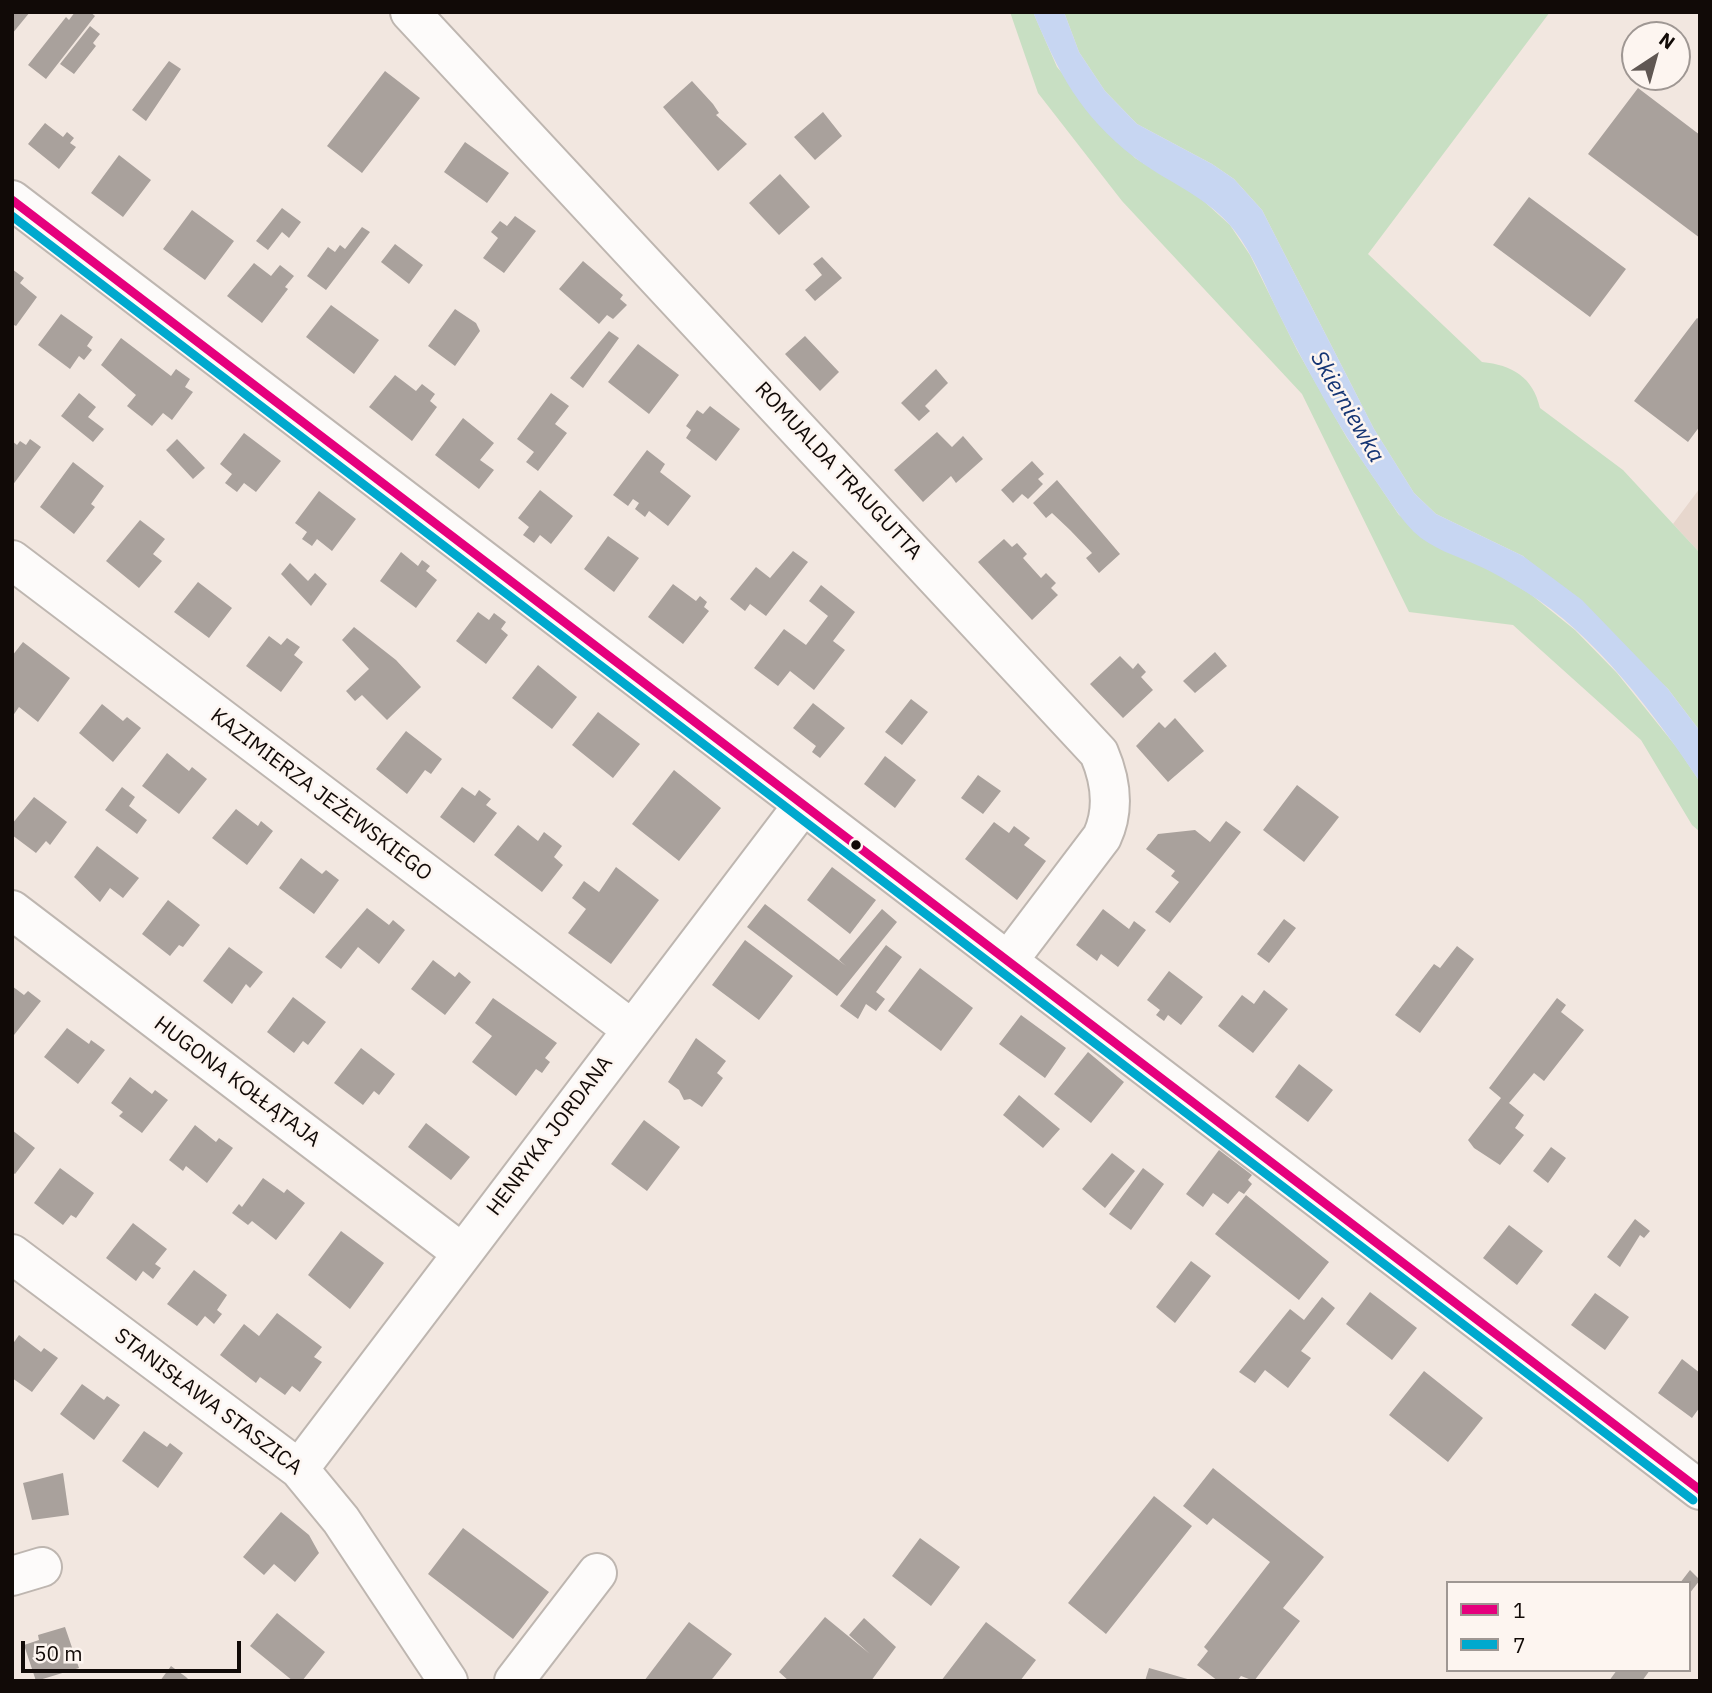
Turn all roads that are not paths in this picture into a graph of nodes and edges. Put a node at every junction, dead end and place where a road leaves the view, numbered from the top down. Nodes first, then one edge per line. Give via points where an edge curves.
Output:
1 (410, 12) edge
2 (12, 200) edge
3 (14, 564) edge
4 (803, 805) junction
5 (12, 910) edge
6 (1008, 961) junction
7 (631, 1028) junction
8 (462, 1253) junction
9 (12, 1254) edge
10 (299, 1469) junction
11 (1700, 1490) edge
12 (597, 1573) dead end
13 (448, 1681) edge
14 (514, 1681) edge

1 - 6 street, ROMUALDA TRAUGUTTA via 1099,754 1110,791 1102,837
2 - 4 street
3 - 7 street, KAZIMIERZA JEŻEWSKIEGO
4 - 6 street
4 - 7 street, HENRYKA JORDANA
5 - 8 street, HUGONA KOŁŁĄTAJA
6 - 11 street
7 - 8 street, HENRYKA JORDANA
8 - 10 street, HENRYKA JORDANA
9 - 10 street, STANISŁAWA STASZICA
10 - 13 street, STANISŁAWA STASZICA via 341,1520
12 - 14 street

